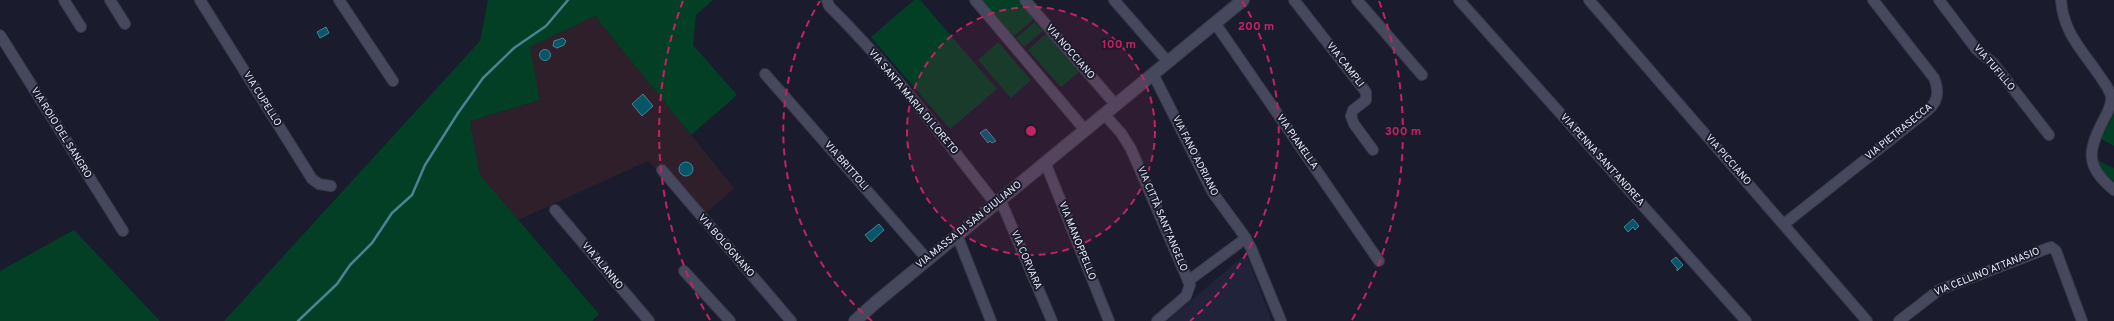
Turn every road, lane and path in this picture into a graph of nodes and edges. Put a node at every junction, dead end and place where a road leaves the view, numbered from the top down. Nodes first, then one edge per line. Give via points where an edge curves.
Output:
1 (64, 0) edge
2 (110, 0) edge
3 (200, 0) edge
4 (339, 0) edge
5 (975, 0) edge
6 (1025, 0) edge
7 (1114, 0) edge
8 (1243, 0) edge
9 (1294, 0) edge
10 (1357, 0) edge
11 (1459, 0) edge
12 (1589, 0) edge
13 (1873, 0) edge
14 (1939, 0) edge
15 (2061, 0) edge
16 (827, 2) edge
17 (1215, 23) junction
18 (125, 24) dead end
19 (81, 27) dead end
20 (0, 35) edge
21 (1168, 62) junction
22 (765, 74) dead end
23 (1153, 74) junction
24 (1422, 75) dead end
25 (393, 81) dead end
26 (2113, 95) edge
27 (1115, 104) junction
28 (1104, 114) junction
29 (1085, 130) junction
30 (2049, 135) dead end
31 (1373, 150) dead end
32 (1045, 162) junction
33 (662, 170) dead end
34 (331, 186) dead end
35 (2114, 190) edge
36 (998, 201) junction
37 (555, 210) dead end
38 (1784, 224) junction
39 (123, 231) dead end
40 (957, 235) junction
41 (1246, 238) junction
42 (928, 259) junction
43 (1379, 261) dead end
44 (684, 271) dead end
45 (1188, 281) junction
46 (861, 318) edge
47 (649, 321) edge
48 (730, 321) edge
49 (791, 321) edge
50 (991, 321) edge
51 (1052, 321) edge
52 (1109, 321) edge
53 (1157, 321) edge
54 (1281, 321) edge
55 (1746, 321) edge
56 (1867, 321) edge
57 (1898, 321) edge
58 (2082, 321) edge

1 - 19 street
2 - 18 street
3 - 34 street, VIA CUPELLO via 311,177 317,183
4 - 25 street
5 - 29 street
6 - 27 street, VIA NOCCIANO
7 - 21 street
8 - 17 street, VIA MASSA DI SAN GIULIANO
9 - 31 street, VIA CAMPLI via 1366,92 1366,100 1353,110 1351,118
10 - 24 street
11 - 55 street, VIA PENNA SANT'ANDREA
12 - 38 street, VIA PICCIANO
13 - 38 street, VIA PIETRASECCA via 1934,78 1938,92 1936,101
14 - 30 street, VIA TUFILLO
15 - 26 street via 2069,33
16 - 36 street, VIA SANTA MARIA DI LORETO
17 - 21 street, VIA MASSA DI SAN GIULIANO
17 - 43 street, VIA PIANELLA
20 - 39 street, VIA ROIO DEL SANGRO
21 - 23 street, VIA MASSA DI SAN GIULIANO
22 - 42 street, VIA BRITTOLI
23 - 27 street, VIA MASSA DI SAN GIULIANO
23 - 41 street, VIA FANO ADRIANO via 1213,193
26 - 35 street via 2109,111 2094,138 2091,155 2096,172
27 - 28 street, VIA MASSA DI SAN GIULIANO
28 - 29 street, VIA MASSA DI SAN GIULIANO
28 - 45 street, VIA CITTÀ SANT'ANGELO via 1131,149
29 - 32 street, VIA MASSA DI SAN GIULIANO
32 - 36 street, VIA MASSA DI SAN GIULIANO
32 - 52 street, VIA MANOPPELLO
33 - 49 street, VIA BOLOGNANO
36 - 40 street, VIA MASSA DI SAN GIULIANO
36 - 51 street, VIA CORVARA
37 - 47 street, VIA ALANNO
38 - 56 street, VIA PICCIANO
40 - 42 street, VIA MASSA DI SAN GIULIANO
40 - 50 street
41 - 45 street
41 - 54 street, VIA FANO ADRIANO
42 - 46 street, VIA MASSA DI SAN GIULIANO
44 - 48 street
45 - 53 street, VIA CITTÀ SANT'ANGELO via 1190,289 1186,296
57 - 58 street, VIA CELLINO ATTANASIO via 1938,290 2051,247 2056,251

